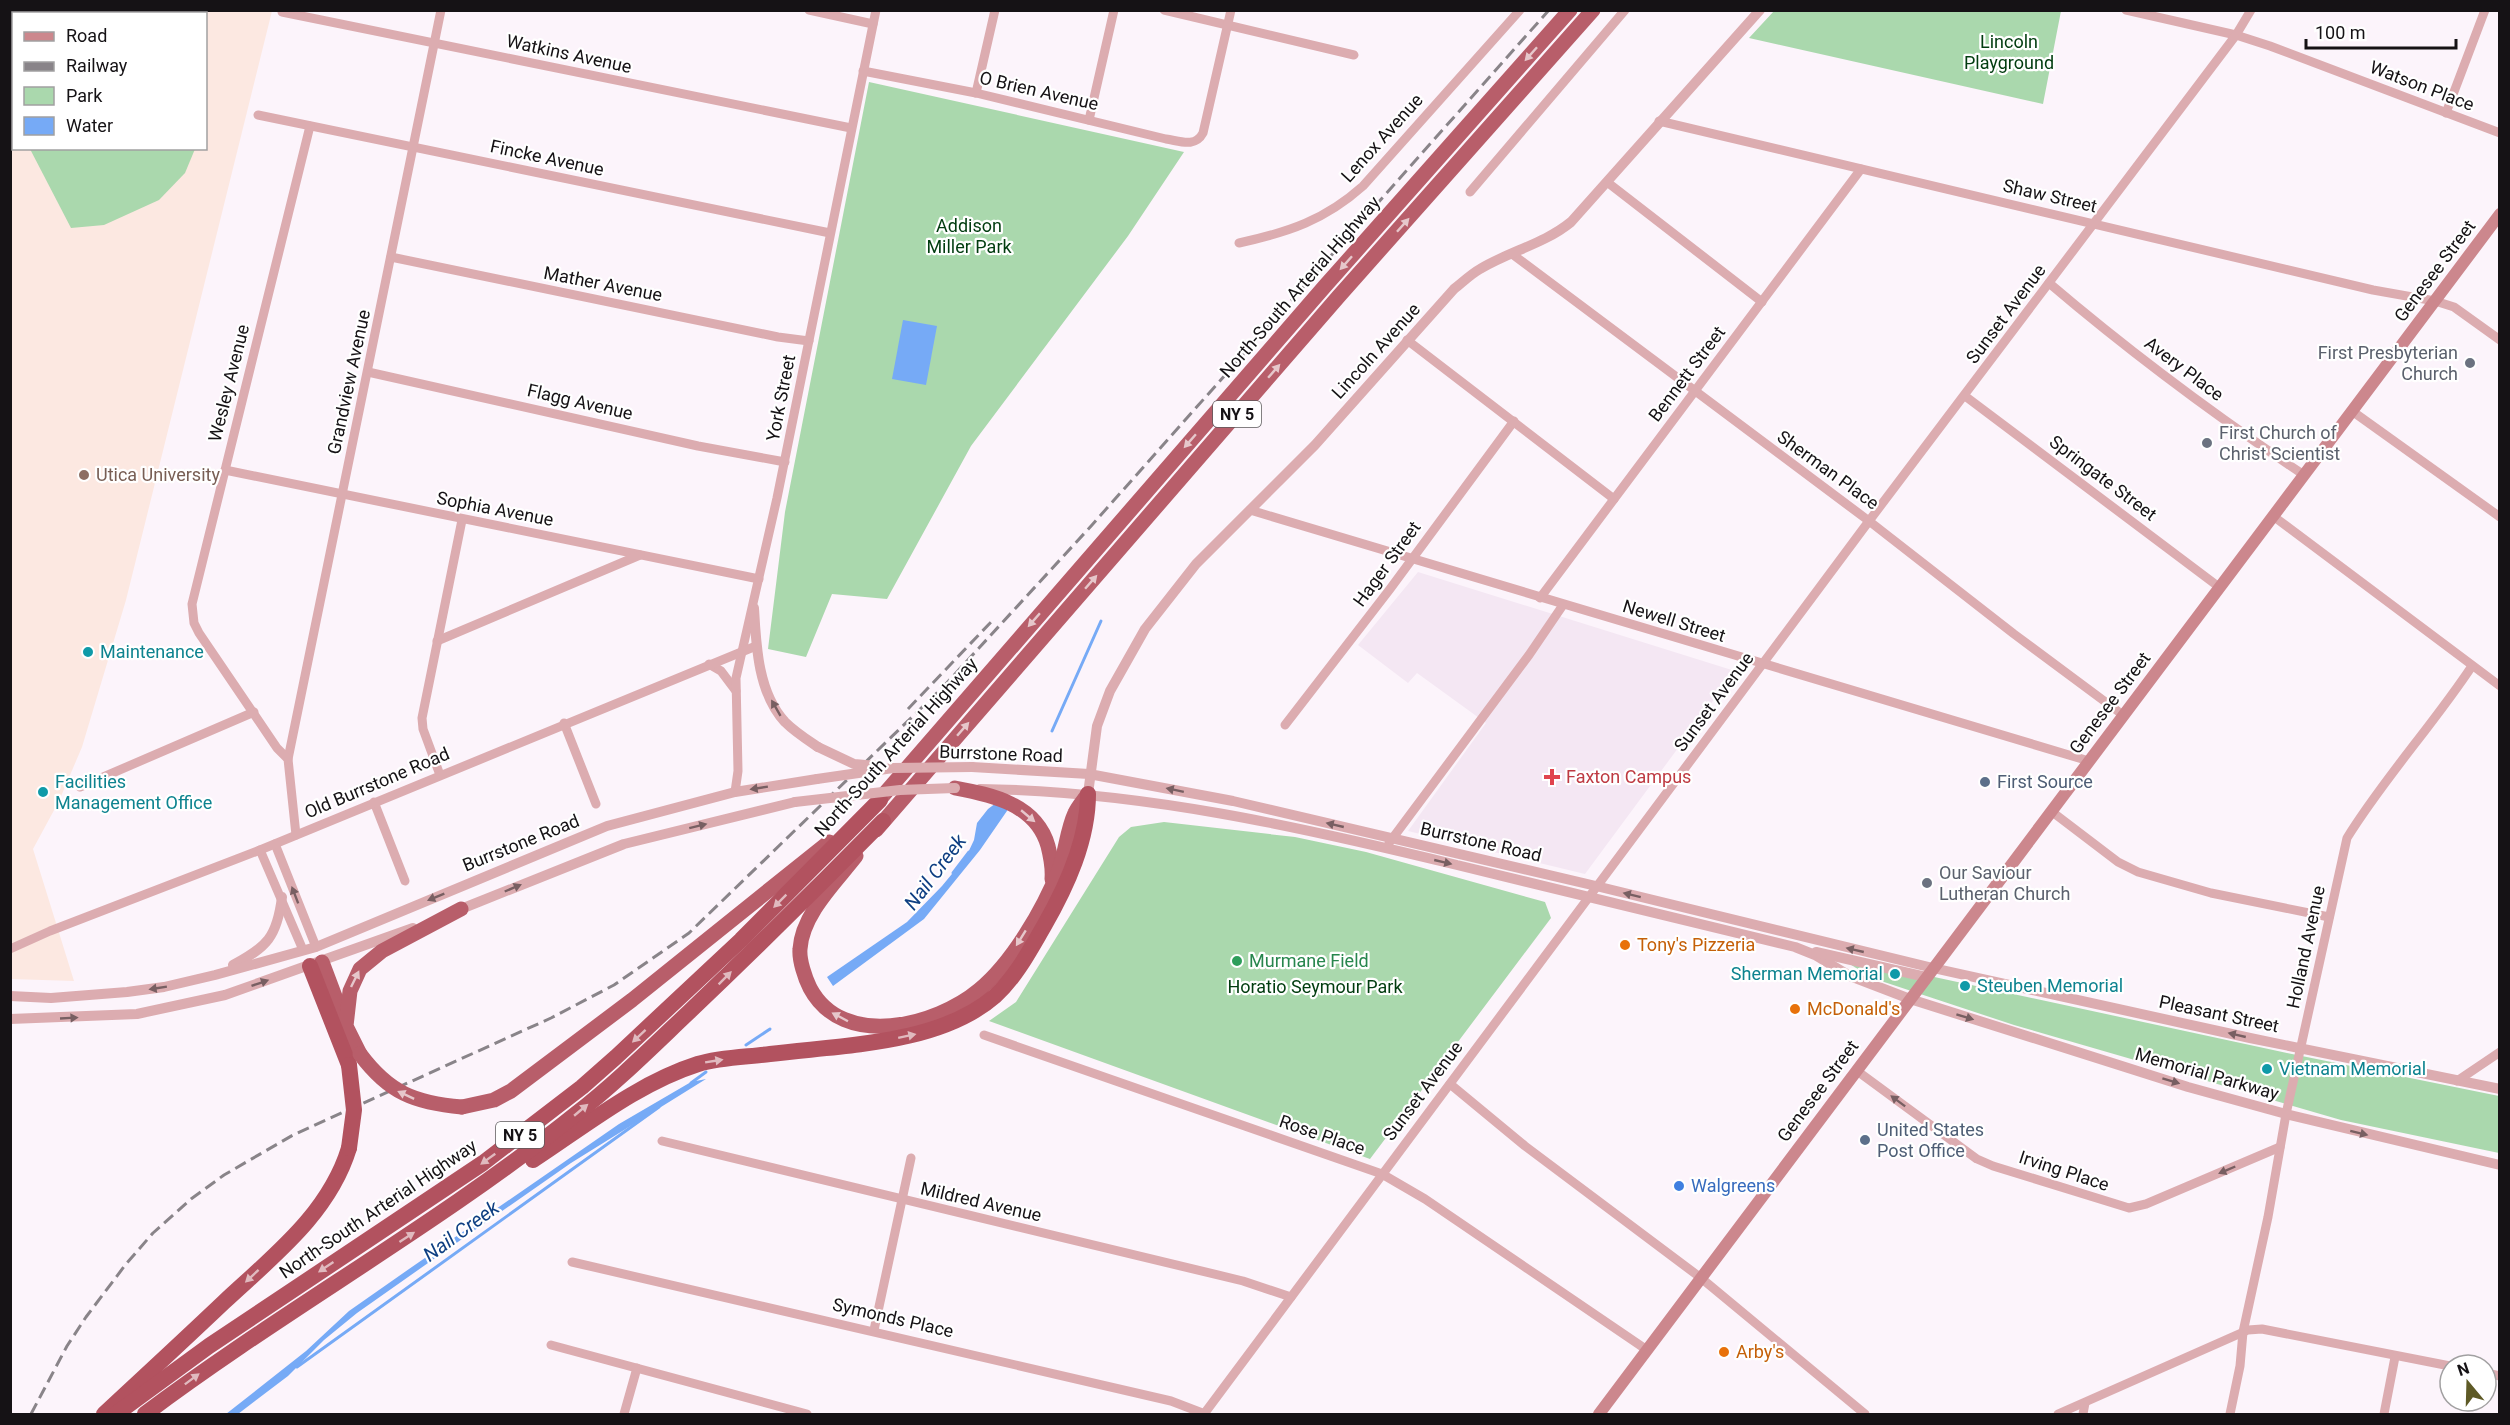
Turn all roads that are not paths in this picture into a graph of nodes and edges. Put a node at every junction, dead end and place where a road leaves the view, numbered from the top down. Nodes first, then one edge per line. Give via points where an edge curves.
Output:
1 (441, 10) edge
2 (809, 10) edge
3 (876, 10) edge
4 (995, 10) edge
5 (1114, 10) edge
6 (1164, 10) edge
7 (1231, 10) edge
8 (1520, 10) edge
9 (1570, 10) edge
10 (1593, 10) edge
11 (1625, 10) edge
12 (1760, 10) edge
13 (2126, 10) edge
14 (2251, 10) edge
15 (2485, 10) edge
16 (282, 12) edge
17 (873, 24) junction
18 (1228, 26) junction
19 (2236, 36) junction
20 (434, 43) junction
21 (1354, 55) dead end
22 (863, 71) junction
23 (976, 93) junction
24 (2446, 113) junction
25 (258, 115) dead end
26 (1089, 120) junction
27 (1659, 121) junction
28 (310, 126) junction
29 (851, 128) junction
30 (2499, 133) edge
31 (412, 147) junction
32 (1861, 169) junction
33 (1607, 182) junction
34 (1470, 192) dead end
35 (2499, 214) edge
36 (2095, 224) junction
37 (830, 233) junction
38 (1239, 243) dead end
39 (1512, 254) junction
40 (391, 257) junction
41 (2049, 283) junction
42 (2435, 301) junction
43 (1762, 302) junction
44 (1407, 340) junction
45 (2499, 340) edge
46 (809, 341) junction
47 (368, 372) junction
48 (1694, 391) junction
49 (1965, 396) junction
50 (2352, 411) junction
51 (1514, 421) junction
52 (785, 462) junction
53 (225, 470) junction
54 (2304, 475) junction
55 (342, 495) junction
56 (1614, 499) junction
57 (1250, 510) junction
58 (2273, 516) junction
59 (2499, 517) edge
60 (462, 520) junction
61 (1869, 521) junction
62 (640, 555) junction
63 (1411, 559) junction
64 (759, 579) junction
65 (2219, 587) junction
66 (1540, 598) junction
67 (1563, 605) junction
68 (754, 608) junction
69 (437, 641) junction
70 (756, 646) junction
71 (742, 651) junction
72 (709, 664) junction
73 (1763, 664) junction
74 (2472, 666) junction
75 (2499, 686) edge
76 (736, 691) junction
77 (254, 712) junction
78 (2123, 715) junction
79 (564, 723) junction
80 (1285, 725) dead end
81 (288, 759) junction
82 (2089, 761) junction
83 (892, 768) junction
84 (1089, 774) junction
85 (440, 775) junction
86 (80, 787) dead end
87 (954, 788) junction
88 (735, 792) junction
89 (1088, 794) junction
90 (880, 800) junction
91 (374, 802) junction
92 (596, 804) dead end
93 (2051, 811) junction
94 (883, 820) junction
95 (296, 835) junction
96 (1389, 843) junction
97 (275, 844) junction
98 (260, 850) junction
99 (405, 881) dead end
100 (1596, 886) junction
101 (1050, 888) junction
102 (282, 897) junction
103 (1588, 897) junction
104 (461, 909) junction
105 (2329, 917) junction
106 (16, 945) edge
107 (316, 947) junction
108 (1795, 947) junction
109 (10, 949) edge
110 (303, 950) junction
111 (316, 964) junction
112 (1930, 973) junction
113 (215, 975) junction
114 (10, 996) edge
115 (1910, 999) junction
116 (10, 1019) edge
117 (346, 1026) junction
118 (984, 1035) dead end
119 (2301, 1048) junction
120 (2499, 1052) edge
121 (354, 1060) junction
122 (1856, 1070) junction
123 (2457, 1081) junction
124 (1450, 1084) junction
125 (2499, 1089) edge
126 (2286, 1114) junction
127 (662, 1141) dead end
128 (2280, 1147) junction
129 (911, 1158) dead end
130 (2499, 1165) edge
131 (1382, 1174) junction
132 (461, 1199) junction
133 (902, 1200) junction
134 (572, 1262) dead end
135 (1701, 1278) junction
136 (1291, 1297) junction
137 (874, 1330) junction
138 (2242, 1332) junction
139 (551, 1345) dead end
140 (1647, 1350) junction
141 (2395, 1357) junction
142 (2438, 1364) edge
143 (637, 1368) junction
144 (2085, 1403) junction
145 (104, 1414) edge
146 (116, 1414) edge
147 (145, 1414) edge
148 (624, 1414) edge
149 (807, 1414) edge
150 (1204, 1414) edge
151 (1599, 1414) edge
152 (1864, 1414) edge
153 (2058, 1414) edge
154 (2083, 1414) edge
155 (2230, 1414) edge
156 (2384, 1414) edge

1 - 20 street, Grandview Avenue
2 - 17 street
3 - 17 street, York Street
4 - 23 street
5 - 26 street
6 - 18 street
7 - 18 street
8 - 38 street, Lenox Avenue via 1344,203 1281,234
9 -> 90 highway, North-South Arterial Highway / NY 5 via 1317,295
94 -> 10 highway, North-South Arterial Highway / NY 5
11 - 34 street
12 - 27 street, Lincoln Avenue
13 - 19 street, Watson Place
14 - 19 street, Sunset Avenue
15 - 24 street
16 - 20 street, Watkins Avenue
17 - 22 street, York Street
18 - 21 street
18 - 26 street, O Brien Avenue via 1199,141 1166,139
19 - 24 street, Watson Place
19 - 36 street, Sunset Avenue
20 - 29 street, Watkins Avenue
20 - 31 street, Grandview Avenue
22 - 23 street, O Brien Avenue
22 - 29 street, York Street
23 - 26 street, O Brien Avenue
24 - 30 street, Watson Place
25 - 28 street, Fincke Avenue
27 - 32 street, Shaw Street
27 - 33 street, Lincoln Avenue
28 - 31 street, Fincke Avenue
28 - 53 street, Wesley Avenue
29 - 37 street, York Street
31 - 37 street, Fincke Avenue
31 - 40 street, Grandview Avenue
32 - 36 street, Shaw Street
32 - 43 street, Bennett Street
33 - 39 street, Lincoln Avenue via 1558,233
33 - 43 street
35 - 42 main road, Genesee Street
36 - 41 street, Sunset Avenue
36 - 42 street, Shaw Street
37 - 46 street, York Street
39 - 44 street, Lincoln Avenue via 1480,269 1454,289
39 - 48 street, Sherman Place
40 - 46 street, Mather Avenue
40 - 47 street, Grandview Avenue
41 - 49 street, Sunset Avenue
41 - 54 street, Avery Place via 2095,323
42 - 45 street, Shaw Street via 2466,314
42 - 50 main road, Genesee Street
43 - 48 street, Bennett Street
44 - 51 street
44 - 57 street, Lincoln Avenue via 1315,445
46 - 52 street, York Street
47 - 52 street, Flagg Avenue
47 - 55 street, Grandview Avenue
48 - 56 street, Bennett Street
48 - 61 street, Sherman Place
49 - 61 street, Sunset Avenue
49 - 65 street, Springate Street
50 - 54 main road, Genesee Street
50 - 59 street
51 - 56 street
51 - 63 street, Hager Street
52 - 64 street, York Street
53 - 55 street, Sophia Avenue
53 - 77 street, Wesley Avenue via 192,614 199,633
54 - 58 main road, Genesee Street
55 - 60 street, Sophia Avenue
55 - 81 street, Grandview Avenue
56 - 66 street, Bennett Street
57 - 63 street, Newell Street
57 - 84 street, Lincoln Avenue via 1196,564 1145,629 1110,691 1097,726
58 - 65 main road, Genesee Street
58 - 74 street
60 - 62 street, Sophia Avenue
60 - 69 street
61 - 73 street, Sunset Avenue
61 - 78 street, Sherman Place
62 - 64 street, Sophia Avenue
62 - 69 street
63 - 66 street, Newell Street
63 - 80 street, Hager Street
64 - 68 street, York Street
65 - 78 main road, Genesee Street
66 - 67 street, Newell Street
67 - 73 street, Newell Street
67 - 96 street
68 - 70 street
68 - 71 street, York Street
69 - 85 street via 422,718
70 - 71 street, Old Burrstone Road
83 -> 70 street, bridge via 854,764 818,747 783,720 767,693
71 - 72 street, Old Burrstone Road
71 - 76 street, York Street
72 - 76 street via 721,671
72 - 79 street, Old Burrstone Road
73 - 82 street, Newell Street
73 - 100 street, Sunset Avenue
74 - 75 street
74 - 105 street, Holland Avenue via 2347,838
76 - 88 street, York Street
77 - 81 street, Wesley Avenue
77 - 86 street
78 - 82 main road, Genesee Street
79 - 85 street, Old Burrstone Road
79 - 92 street
81 - 95 street
82 - 93 main road, Genesee Street
83 - 84 street, Burrstone Road, bridge via 972,767
83 -> 88 street, Burrstone Road, bridge
84 - 89 street, Lincoln Avenue
96 -> 84 street, Burrstone Road via 1233,801
85 - 91 street, Old Burrstone Road
87 - 89 street, Burrstone Road
87 -> 101 highway via 1006,801 1033,819 1045,838 1052,861
104 -> 87 street, Burrstone Road, bridge via 624,844 795,802
88 -> 107 street, Burrstone Road via 607,826
89 - 96 street, Burrstone Road
89 - 101 highway via 1075,813 1065,853
132 -> 89 highway via 530,1162 659,1080 698,1064 904,1037 968,1015 996,996 1021,965 1058,902 1088,817
90 -> 121 highway, bridge via 632,1000 494,1100 462,1107 432,1105 398,1092
90 -> 146 highway, North-South Arterial Highway / NY 5 via 741,940 582,1086 483,1163 227,1334
91 - 95 street, Old Burrstone Road
91 - 99 street
93 - 105 street via 2118,862 2138,872 2211,893
93 - 112 main road, Genesee Street
101 -> 94 highway via 1001,968 964,1001 932,1016 896,1025 867,1025 840,1018 825,1008 807,981 799,950 803,934 820,904
132 -> 94 highway, North-South Arterial Highway / NY 5 via 578,1113 637,1061
95 - 97 street, Old Burrstone Road
96 - 100 street, Burrstone Road
96 -> 103 street, Burrstone Road
97 - 98 street, Old Burrstone Road
107 -> 97 street
98 - 102 street
98 - 106 street, Old Burrstone Road
100 - 103 street, Sunset Avenue
112 -> 100 street, Burrstone Road
102 - 110 street
102 - 113 street via 271,939 258,952
103 - 108 street, Burrstone Road
103 - 124 street, Sunset Avenue
104 - 111 street, Burrstone Road
117 -> 104 highway via 350,991 368,960
105 - 119 street, Holland Avenue
106 - 109 street, Old Burrstone Road
107 - 110 street, Burrstone Road
107 - 111 street
108 - 112 street
108 - 115 street, Burrstone Road via 1850,976
110 - 111 street
110 - 113 street, Burrstone Road
116 -> 111 street, Burrstone Road via 137,1014 225,995
111 - 117 highway
111 - 121 highway
112 - 115 main road, Genesee Street
119 -> 112 street, Pleasant Street
113 -> 114 street, Burrstone Road via 126,992 51,998
115 - 122 main road, Genesee Street
115 -> 126 street, Memorial Parkway
117 - 121 highway
118 - 131 street, Rose Place
119 - 123 street, Pleasant Street
119 - 126 street, Holland Avenue
120 - 123 street
121 -> 145 highway, bridge via 349,1148 343,1169 326,1200 297,1234
128 -> 122 street, Irving Place via 2129,1208 1977,1158
122 - 135 main road, Genesee Street
123 - 125 street, Pleasant Street
124 - 131 street, Sunset Avenue
124 - 135 street via 1525,1146
126 - 128 street, Holland Avenue
126 -> 130 street, Memorial Parkway
127 - 133 street, Mildred Avenue
128 - 138 street, Holland Avenue
129 - 133 street
131 - 136 street, Sunset Avenue
131 - 140 street, Rose Place
147 -> 132 highway, North-South Arterial Highway / NY 5
133 - 136 street, Mildred Avenue via 1243,1281
133 - 137 street
134 - 137 street, Symonds Place
135 - 140 main road, Genesee Street
135 - 152 street
136 - 150 street, Sunset Avenue
137 - 150 street, Symonds Place via 1171,1401
138 - 141 street via 2262,1329
138 - 144 street
138 - 155 street, Holland Avenue
139 - 143 street
140 - 151 main road, Genesee Street
141 - 142 street
141 - 156 street
143 - 148 street
143 - 149 street
144 - 153 street
144 - 154 street

